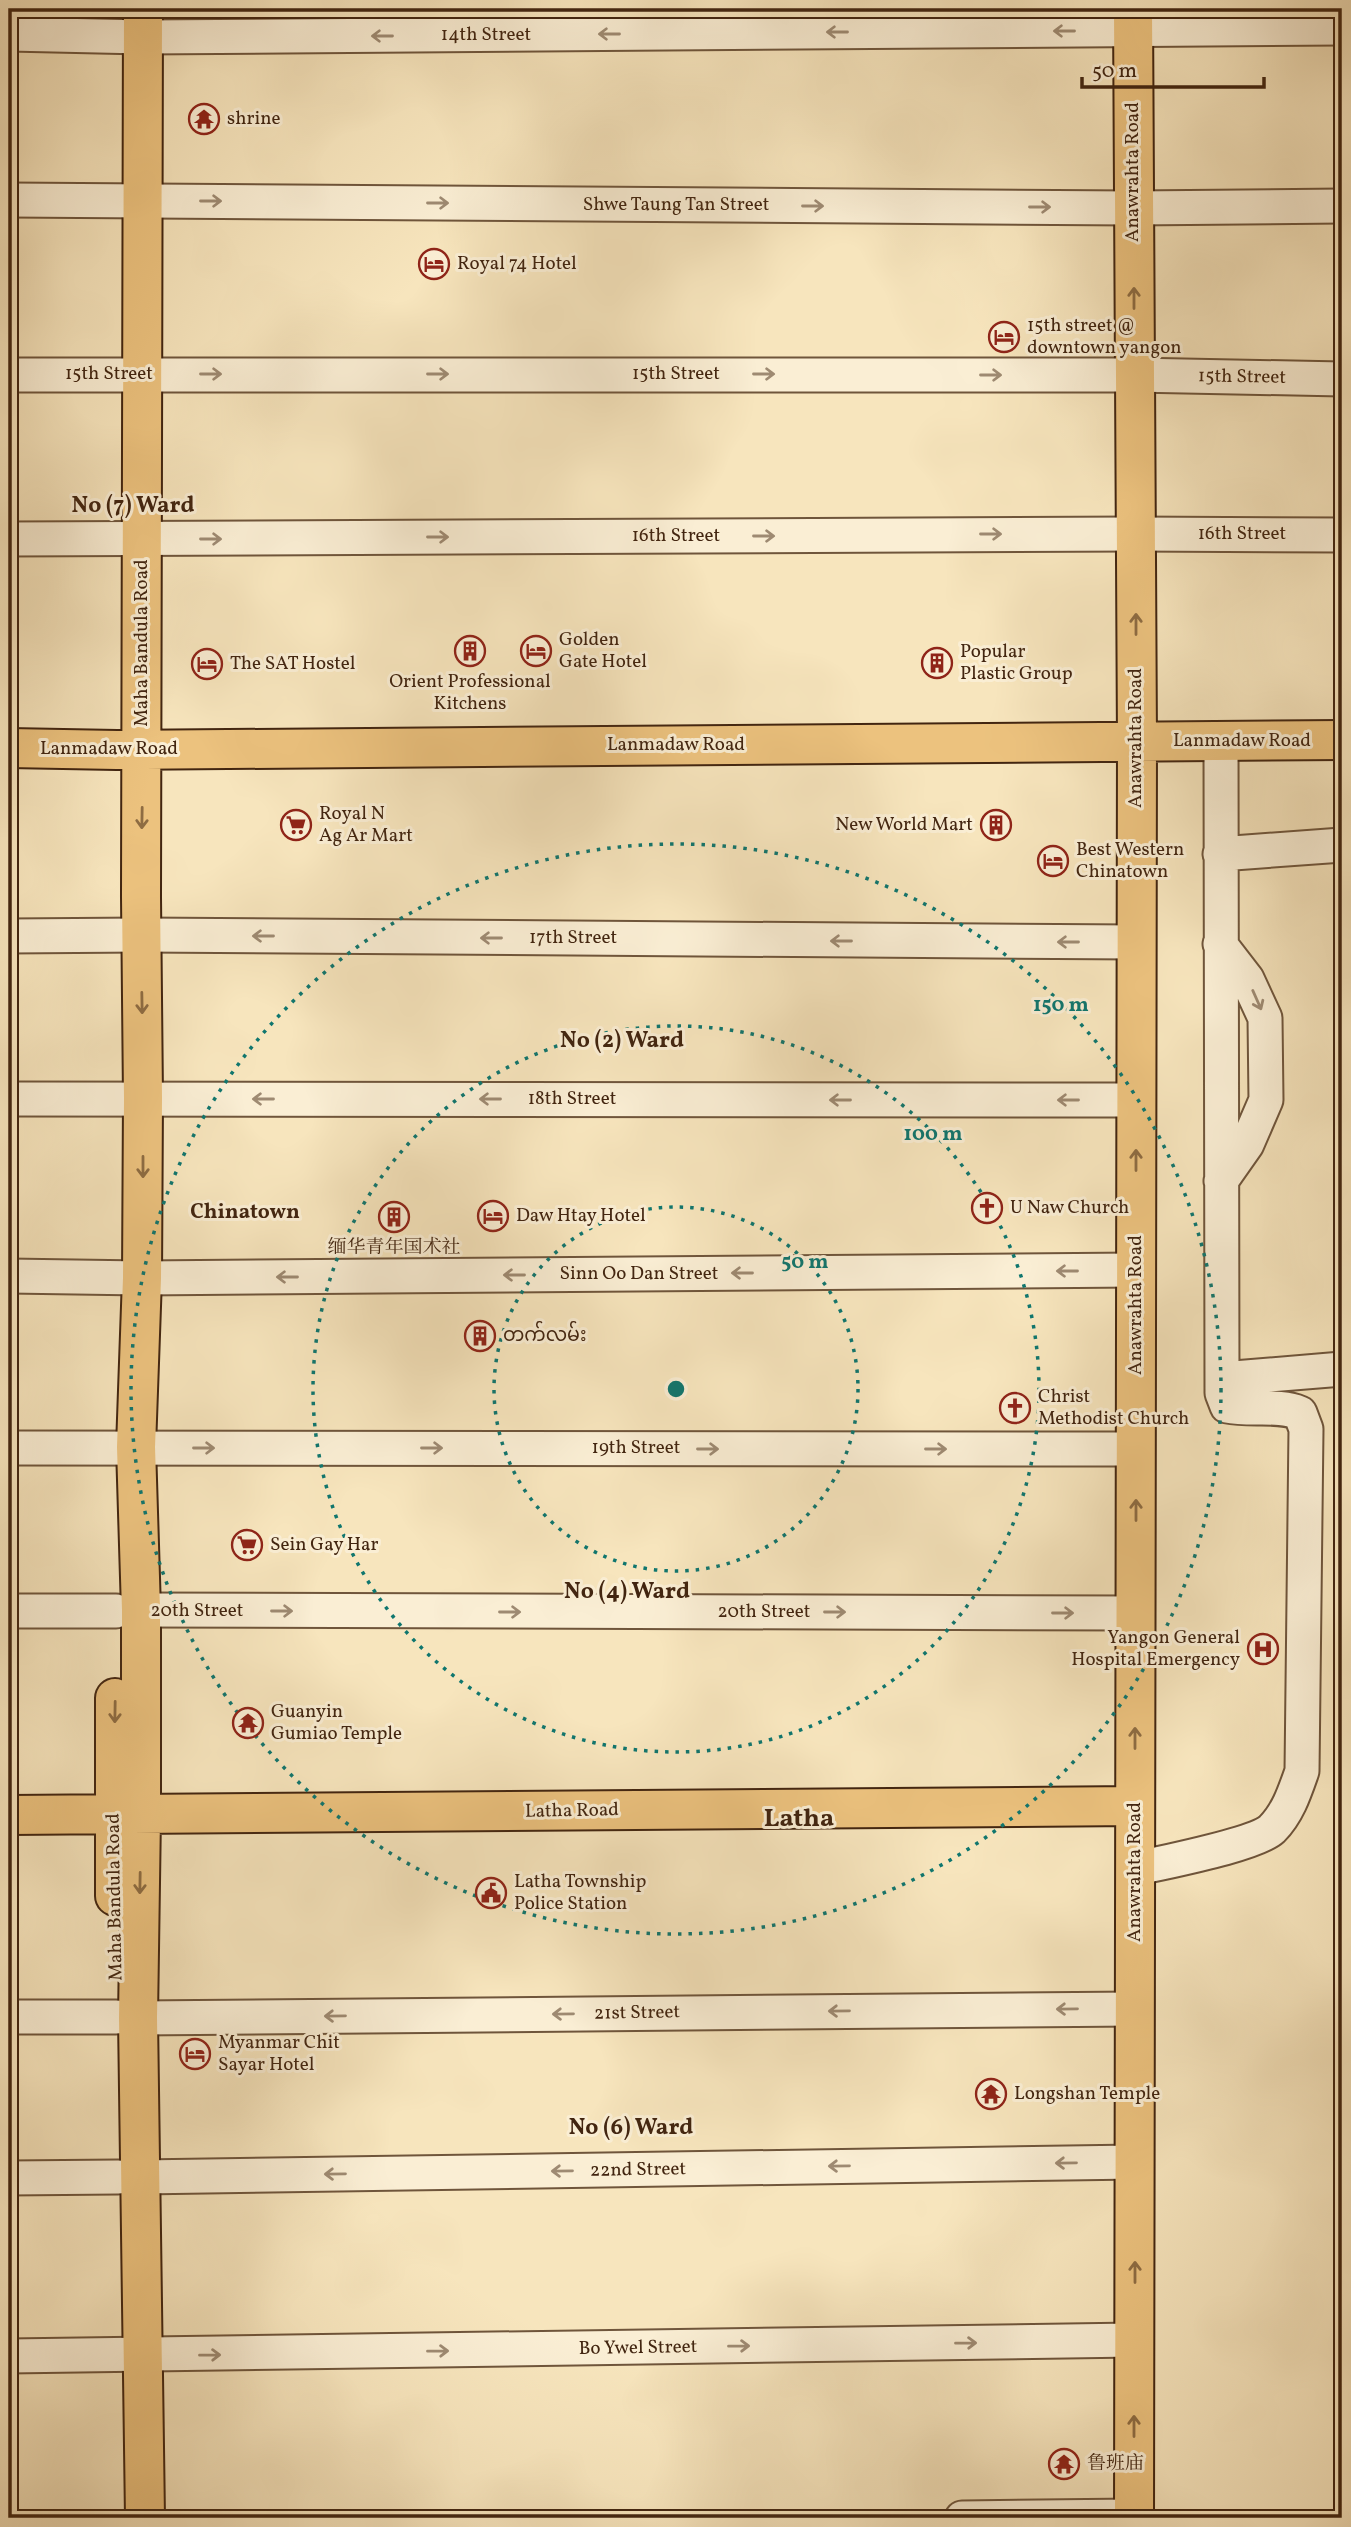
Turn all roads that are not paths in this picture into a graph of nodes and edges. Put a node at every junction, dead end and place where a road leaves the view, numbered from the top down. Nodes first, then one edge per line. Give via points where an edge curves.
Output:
1 (1133, 20) edge
2 (131, 23) edge
3 (1342, 28) edge
4 (9, 34) edge
5 (9, 201) edge
6 (131, 201) junction
7 (1342, 206) edge
8 (1133, 208) junction
9 (9, 374) edge
10 (131, 374) junction
11 (1134, 375) junction
12 (1342, 379) edge
13 (1135, 534) junction
14 (1342, 535) edge
15 (9, 539) edge
16 (130, 539) junction
17 (1342, 740) edge
18 (1137, 741) junction
19 (1221, 742) junction
20 (9, 748) edge
21 (130, 750) junction
22 (1342, 845) edge
23 (1220, 854) junction
24 (129, 935) junction
25 (9, 936) edge
26 (1136, 942) junction
27 (1220, 944) junction
28 (130, 1098) junction
29 (9, 1099) edge
30 (1136, 1100) junction
31 (1221, 1181) junction
32 (1136, 1270) junction
33 (9, 1276) edge
34 (130, 1277) junction
35 (1342, 1369) edge
36 (1222, 1378) junction
37 (125, 1447) junction
38 (9, 1448) edge
39 (1136, 1449) junction
40 (9, 1611) edge
41 (128, 1611) junction
42 (1136, 1613) junction
43 (1135, 1806) junction
44 (9, 1815) edge
45 (128, 1815) junction
46 (1135, 1869) junction
47 (1135, 2009) junction
48 (9, 2017) edge
49 (127, 2018) junction
50 (1135, 2162) junction
51 (130, 2177) junction
52 (9, 2178) edge
53 (1135, 2340) junction
54 (9, 2356) edge
55 (131, 2356) junction
56 (1134, 2517) edge
57 (121, 2518) edge
58 (145, 2518) edge
59 (962, 2518) edge

1 -> 2 street, 14th Street
1 - 3 street, 14th Street
1 - 8 main road, Anawrahta Road
2 - 4 street, 14th Street
2 - 6 main road, Maha Bandula Road
5 - 6 street, Shwe Taung Tan Street
6 -> 8 street, Shwe Taung Tan Street
6 - 10 main road, Maha Bandula Road
7 - 8 street, Shwe Taung Tan Street
11 -> 8 main road, Anawrahta Road
9 - 10 street, 15th Street
10 -> 11 street, 15th Street
10 - 16 main road, Maha Bandula Road
11 - 12 street, 15th Street
11 - 13 main road, Anawrahta Road
13 - 14 street, 16th Street
16 -> 13 street, 16th Street
18 -> 13 main road, Anawrahta Road
15 - 16 street, 16th Street
16 - 21 main road, Maha Bandula Road
17 - 19 main road, Lanmadaw Road
18 - 19 main road, Lanmadaw Road
18 - 21 main road, Lanmadaw Road
18 - 26 main road, Anawrahta Road
19 - 23 street
20 - 21 main road, Lanmadaw Road
21 -> 24 main road, Maha Bandula Road
22 - 23 street
23 - 27 street
24 - 25 street, 17th Street
26 -> 24 street, 17th Street
24 -> 28 main road, Maha Bandula Road
26 - 30 main road, Anawrahta Road
27 - 31 street
27 -> 31 street via 1247,979 1265,1018 1266,1100 1247,1144
28 - 29 street, 18th Street
30 -> 28 street, 18th Street
28 -> 34 main road, Maha Bandula Road
32 -> 30 main road, Anawrahta Road
31 - 36 street
32 -> 34 street, Sinn Oo Dan Street
32 - 39 main road, Anawrahta Road
33 - 34 street, Sinn Oo Dan Street
34 - 37 main road, Maha Bandula Road
35 - 36 street
36 - 46 street via 1227,1406 1290,1409 1300,1413 1306,1429 1303,1771 1289,1806 1270,1830 1243,1842
37 - 38 street, 19th Street
37 -> 39 street, 19th Street
37 - 41 main road, Maha Bandula Road
42 -> 39 main road, Anawrahta Road
40 - 41 street, 20th Street
41 -> 42 street, 20th Street
41 -> 45 main road, Maha Bandula Road
43 -> 42 main road, Anawrahta Road
43 - 45 main road, Latha Road
43 - 46 main road, Anawrahta Road
44 - 45 main road, Latha Road
45 -> 49 main road, Maha Bandula Road
46 - 47 main road, Anawrahta Road
47 -> 49 street, 21st Street
47 - 50 main road, Anawrahta Road
48 - 49 street, 21st Street
49 - 51 main road, Maha Bandula Road
50 -> 51 street, 22nd Street
53 -> 50 main road, Anawrahta Road
51 - 52 street, 22nd Street
51 - 55 main road, Maha Bandula Road
55 -> 53 street, Bo Ywel Street
56 -> 53 main road, Anawrahta Road
54 - 55 street, Bo Ywel Street
55 - 57 main road, Maha Bandula Road
55 - 58 main road, Maha Bandula Road
56 - 59 street

